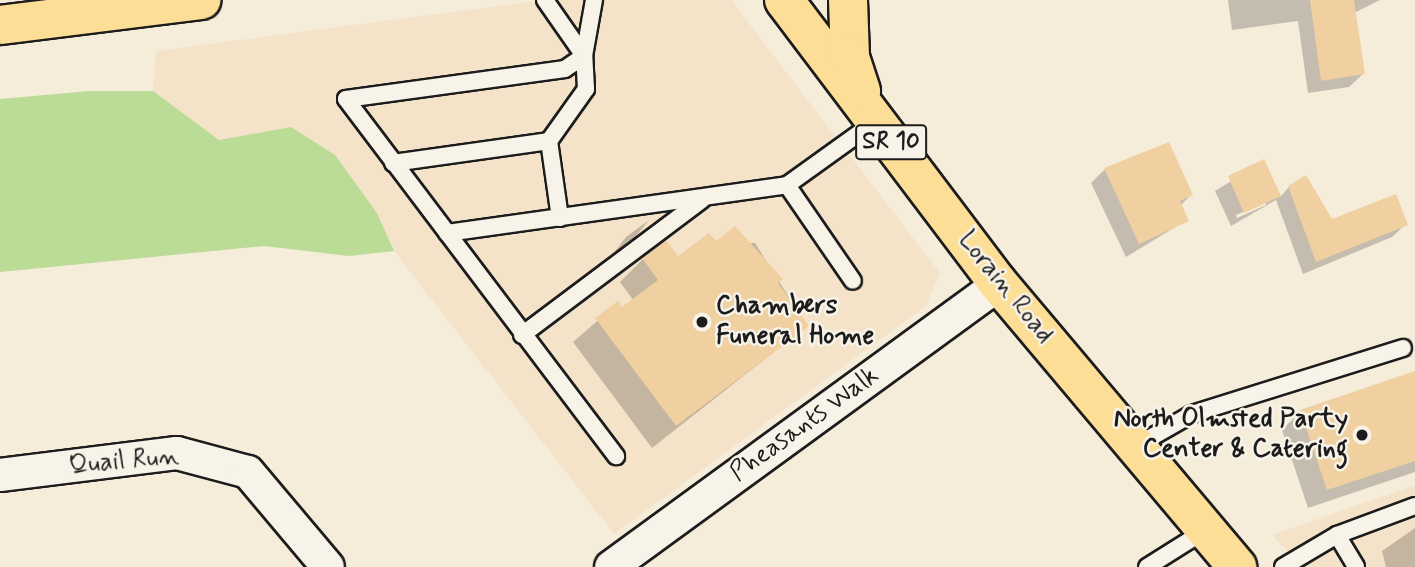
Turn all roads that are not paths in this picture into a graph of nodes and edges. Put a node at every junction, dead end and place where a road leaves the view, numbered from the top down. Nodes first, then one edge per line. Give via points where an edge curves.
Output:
1 (201, 0) edge
2 (545, 0) edge
3 (594, 0) edge
4 (783, 0) edge
5 (848, 0) edge
6 (36, 10) edge
7 (0, 25) edge
8 (584, 56) junction
9 (871, 115) junction
10 (550, 141) junction
11 (393, 163) junction
12 (787, 185) junction
13 (706, 197) junction
14 (560, 218) junction
15 (447, 233) junction
16 (853, 281) dead end
17 (999, 284) junction
18 (522, 335) junction
19 (1403, 348) dead end
20 (1136, 446) junction
21 (616, 456) dead end
22 (0, 475) edge
23 (1415, 506) edge
24 (1206, 530) junction
25 (1337, 535) junction
26 (328, 567) edge
27 (611, 567) edge
28 (1147, 567) edge
29 (1237, 567) edge
30 (1283, 567) edge
31 (1356, 567) edge

1 - 6 main road
2 - 8 lane
3 - 8 lane
4 - 9 main road, Lorain Road / SR 10
5 - 9 main road via 850,57
6 - 7 main road
8 - 10 lane via 586,89
8 - 11 lane via 565,69 346,99
9 - 12 lane
9 - 17 main road, Lorain Road / SR 10
10 - 11 lane
10 - 14 lane
11 - 15 lane
12 - 13 lane
12 - 16 lane
13 - 14 lane
13 - 18 lane
14 - 15 lane
15 - 18 lane
17 - 20 main road, Lorain Road / SR 10
17 - 27 street, Pheasants Walk
18 - 21 lane
19 - 20 lane via 1192,414
20 - 24 main road, Lorain Road / SR 10
22 - 26 street, Quail Run via 177,453 248,472
23 - 25 lane
24 - 28 lane
24 - 29 main road, Lorain Road / SR 10
25 - 30 lane
25 - 31 lane

